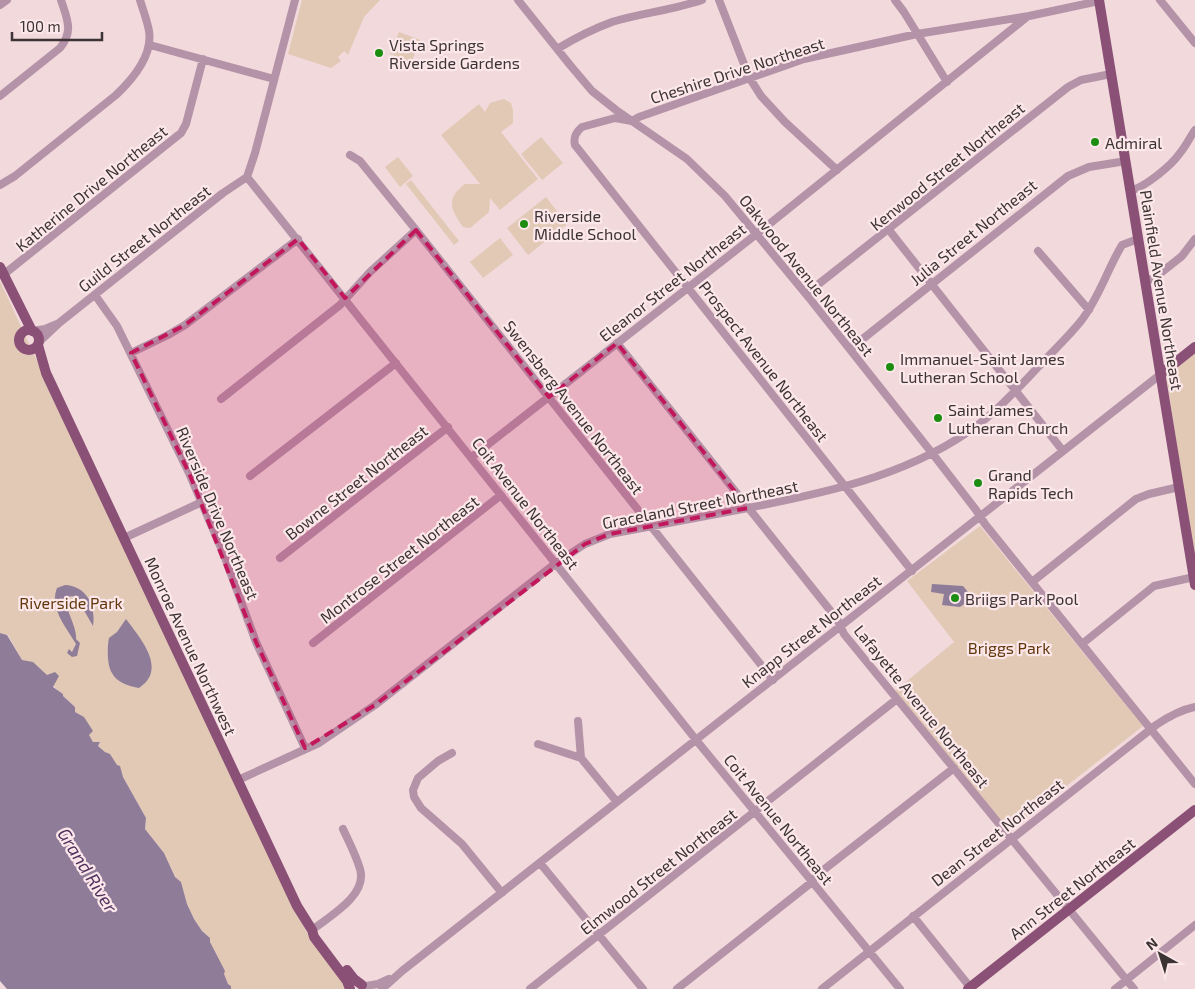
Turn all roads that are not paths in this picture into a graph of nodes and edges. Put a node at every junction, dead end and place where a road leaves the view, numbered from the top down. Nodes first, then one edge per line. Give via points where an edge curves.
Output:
1 (7, 0) edge
2 (61, 0) edge
3 (140, 0) edge
4 (294, 0) edge
5 (518, 0) edge
6 (702, 0) edge
7 (719, 0) edge
8 (895, 0) edge
9 (1099, 0) edge
10 (1160, 0) edge
11 (0, 5) edge
12 (1028, 16) junction
13 (917, 34) junction
14 (1195, 43) edge
15 (150, 45) junction
16 (557, 49) junction
17 (203, 59) junction
18 (1111, 74) junction
19 (749, 77) junction
20 (274, 79) junction
21 (947, 82) junction
22 (0, 96) edge
23 (632, 121) junction
24 (1195, 130) edge
25 (575, 145) joint
26 (350, 155) dead end
27 (1126, 161) junction
28 (837, 170) junction
29 (247, 177) junction
30 (0, 185) edge
31 (1130, 190) junction
32 (416, 230) junction
33 (889, 230) junction
34 (756, 234) junction
35 (298, 239) junction
36 (1138, 239) junction
37 (1195, 239) edge
38 (1038, 251) dead end
39 (2, 270) edge
40 (1145, 280) junction
41 (932, 282) junction
42 (688, 287) junction
43 (806, 294) junction
44 (94, 295) junction
45 (346, 300) junction
46 (17, 302) junction
47 (1089, 310) junction
48 (59, 323) junction
49 (33, 331) junction
50 (21, 335) junction
51 (39, 343) junction
52 (617, 343) junction
53 (1195, 347) edge
54 (850, 349) junction
55 (28, 350) junction
56 (131, 352) junction
57 (396, 363) junction
58 (46, 373) junction
59 (1160, 374) junction
60 (1016, 390) junction
61 (549, 397) junction
62 (221, 398) dead end
63 (448, 427) junction
64 (1063, 451) junction
65 (932, 453) junction
66 (472, 457) junction
67 (250, 476) dead end
68 (845, 487) junction
69 (1179, 487) junction
70 (501, 496) junction
71 (202, 502) junction
72 (748, 508) junction
73 (980, 517) junction
74 (651, 526) junction
75 (124, 538) junction
76 (280, 558) dead end
77 (556, 563) junction
78 (912, 570) junction
79 (1194, 581) edge
80 (1032, 582) junction
81 (841, 626) junction
82 (313, 643) dead end
83 (1082, 644) junction
84 (773, 680) junction
85 (897, 699) junction
86 (1195, 707) edge
87 (578, 721) dead end
88 (1151, 729) junction
89 (696, 740) junction
90 (538, 744) dead end
91 (304, 748) junction
92 (452, 753) dead end
93 (581, 758) junction
94 (954, 768) junction
95 (238, 780) junction
96 (1195, 784) edge
97 (618, 802) junction
98 (1195, 810) edge
99 (756, 811) junction
100 (343, 829) dead end
101 (1012, 839) junction
102 (540, 863) junction
103 (812, 882) junction
104 (502, 893) junction
105 (1068, 909) junction
106 (913, 916) junction
107 (1195, 925) edge
108 (312, 930) junction
109 (598, 935) junction
110 (869, 951) junction
111 (344, 972) junction
112 (396, 976) junction
113 (1127, 980) junction
114 (363, 987) edge
115 (969, 988) edge
116 (350, 989) edge
117 (382, 989) edge
118 (530, 989) edge
119 (643, 989) edge
120 (677, 989) edge
121 (822, 989) edge
122 (900, 989) edge
123 (1115, 989) edge
124 (1134, 989) edge

1 - 11 street
2 - 22 street via 69,29 66,40
3 - 15 street
4 - 20 street
5 - 16 street, Oakwood Avenue Northeast
6 - 16 street via 613,22
7 - 19 street
8 - 13 street
9 - 12 street, Cheshire Drive Northeast
9 - 18 main road, Plainfield Avenue Northeast
10 - 14 street
12 - 13 street, Cheshire Drive Northeast
12 - 21 street, Eleanor Street Northeast
13 - 19 street, Cheshire Drive Northeast via 804,59
13 - 21 street
15 - 17 street
15 - 30 street via 131,82
16 - 23 street, Oakwood Avenue Northeast via 592,91
17 - 20 street
17 - 39 street, Katherine Drive Northeast via 181,133 39,247
18 - 27 main road, Plainfield Avenue Northeast
18 - 33 street, Kenwood Street Northeast via 1081,80 1068,87
19 - 23 street, Cheshire Drive Northeast
19 - 28 street via 785,122
20 - 29 street
21 - 28 street, Eleanor Street Northeast
23 - 25 street, Cheshire Drive Northeast via 616,118 582,127 577,131
23 - 34 street, Oakwood Avenue Northeast via 687,160 725,196
24 - 31 street via 1168,166 1138,189
25 - 42 street, Prospect Avenue Northeast
26 - 32 street, Swensberg Avenue Northeast via 360,161
27 - 31 main road, Plainfield Avenue Northeast
27 - 41 street, Julia Street Northeast via 1088,167 1068,176
28 - 34 street, Eleanor Street Northeast
29 - 35 street, Coit Avenue Northeast
29 - 44 street, Guild Street Northeast
31 - 36 main road, Plainfield Avenue Northeast
32 - 45 street via 370,272
32 - 61 street, Swensberg Avenue Northeast
33 - 41 street
33 - 43 street, Kenwood Street Northeast
34 - 42 street, Eleanor Street Northeast
34 - 43 street, Oakwood Avenue Northeast
35 - 45 street, Coit Avenue Northeast
35 - 56 street via 185,325
36 - 40 main road, Plainfield Avenue Northeast
36 - 47 street, Graceland Street Northeast via 1122,245
37 - 40 street via 1182,256 1153,279
38 - 47 street
39 - 46 main road
40 - 59 main road, Plainfield Avenue Northeast
41 - 54 street, Julia Street Northeast
41 - 60 street
42 - 52 street, Eleanor Street Northeast
42 - 68 street, Prospect Avenue Northeast
43 - 54 street, Oakwood Avenue Northeast
44 - 48 street, Guild Street Northeast
44 - 56 street, Riverside Drive Northeast via 114,320
45 - 57 street, Coit Avenue Northeast
45 - 62 street
46 - 49 main road
46 - 50 main road
47 - 60 street, Graceland Street Northeast
48 - 49 street, Guild Street Northeast
48 - 51 street, Guild Street Northeast
49 - 50 main road
49 - 51 main road
50 - 55 main road via 20,344
51 - 55 main road
51 - 58 main road, Monroe Avenue Northwest
52 - 61 street, Eleanor Street Northeast
52 - 72 street, Lafayette Avenue Northeast
53 - 59 main road, Knapp Street Northeast
54 - 65 street, Oakwood Avenue Northeast
55 - 58 main road, Monroe Avenue Northwest
56 - 71 street, Riverside Drive Northeast
57 - 63 street, Coit Avenue Northeast
57 - 67 street
58 - 75 main road, Monroe Avenue Northwest
59 - 64 street, Knapp Street Northeast
59 - 69 main road, Plainfield Avenue Northeast
60 - 64 street
60 - 65 street, Graceland Street Northeast via 988,418
61 - 66 street, Eleanor Street Northeast
61 - 74 street, Swensberg Avenue Northeast
63 - 66 street, Coit Avenue Northeast
63 - 76 street, Bowne Street Northeast
64 - 73 street, Knapp Street Northeast
65 - 68 street, Graceland Street Northeast via 898,469
65 - 73 street, Oakwood Avenue Northeast
66 - 70 street, Coit Avenue Northeast
68 - 72 street, Graceland Street Northeast
68 - 78 street, Prospect Avenue Northeast
69 - 79 main road, Plainfield Avenue Northeast
69 - 80 street via 1136,498
70 - 77 street, Coit Avenue Northeast
70 - 82 street, Montrose Street Northeast
71 - 75 street
71 - 91 street, Riverside Drive Northeast via 256,642
72 - 74 street, Graceland Street Northeast
72 - 81 street, Lafayette Avenue Northeast
73 - 78 street, Knapp Street Northeast
73 - 80 street, Oakwood Avenue Northeast
74 - 77 street, Graceland Street Northeast via 602,537
74 - 84 street, Swensberg Avenue Northeast
75 - 95 main road, Monroe Avenue Northwest
77 - 89 street, Coit Avenue Northeast
77 - 91 street, Graceland Street Northeast via 375,704 319,743
78 - 81 street, Knapp Street Northeast
79 - 83 street via 1154,586
80 - 83 street, Oakwood Avenue Northeast
81 - 84 street, Knapp Street Northeast
81 - 85 street, Lafayette Avenue Northeast
83 - 88 street, Oakwood Avenue Northeast
84 - 89 street, Knapp Street Northeast
85 - 94 street, Lafayette Avenue Northeast
85 - 99 street, Elmwood Street Northeast
86 - 88 street, Dean Street Northeast via 1170,716
87 - 93 street
88 - 96 street, Oakwood Avenue Northeast
88 - 101 street, Dean Street Northeast
89 - 97 street, Knapp Street Northeast
89 - 99 street, Coit Avenue Northeast
90 - 93 street
91 - 95 street, Graceland Street Northeast
92 - 104 street via 418,778 414,797 421,808 462,844
93 - 97 street
94 - 101 street, Lafayette Avenue Northeast
94 - 103 street
95 - 108 main road, Monroe Avenue Northwest via 297,906
97 - 102 street, Knapp Street Northeast
98 - 105 main road, Ann Street Northeast
99 - 103 street, Coit Avenue Northeast
99 - 109 street, Elmwood Street Northeast
100 - 108 street via 360,869 362,882 349,901
101 - 105 street, Lafayette Avenue Northeast
101 - 106 street, Dean Street Northeast
102 - 104 street, Knapp Street Northeast
102 - 109 street
103 - 110 street, Coit Avenue Northeast
103 - 120 street
104 - 112 street, Knapp Street Northeast
105 - 113 street, Lafayette Avenue Northeast
105 - 115 main road, Ann Street Northeast
106 - 110 street, Dean Street Northeast
106 - 115 street
107 - 113 street
108 - 111 main road, Monroe Avenue Northwest via 314,938
109 - 118 street, Elmwood Street Northeast
109 - 119 street
110 - 121 street, Dean Street Northeast
110 - 122 street, Coit Avenue Northeast
111 - 114 main road, Monroe Avenue Northwest
111 - 116 main road, Monroe Avenue Northwest
112 - 114 street
112 - 117 street
113 - 123 street
113 - 124 street, Lafayette Avenue Northeast

